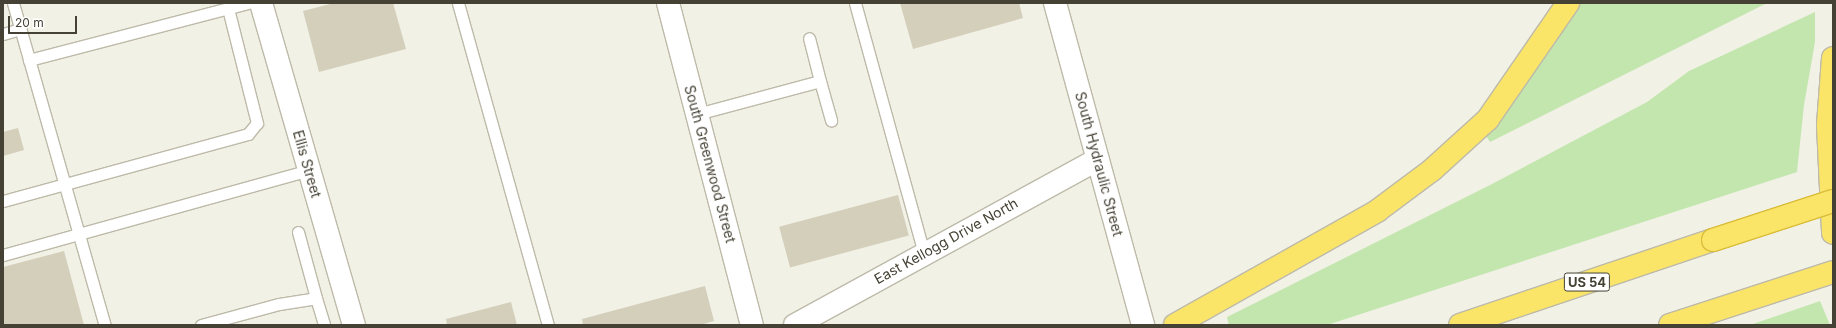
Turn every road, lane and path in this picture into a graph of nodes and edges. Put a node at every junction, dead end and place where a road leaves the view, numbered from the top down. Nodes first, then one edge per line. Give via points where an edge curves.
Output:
1 (13, 3) edge
2 (248, 3) edge
3 (261, 3) edge
4 (458, 3) edge
5 (668, 3) edge
6 (855, 3) edge
7 (1055, 3) edge
8 (1568, 3) edge
9 (228, 8) junction
10 (20, 29) junction
11 (3, 34) edge
12 (809, 38) dead end
13 (1833, 58) edge
14 (29, 60) junction
15 (820, 81) junction
16 (697, 114) junction
17 (831, 120) dead end
18 (1098, 159) junction
19 (309, 170) junction
20 (63, 183) junction
21 (3, 201) edge
22 (1833, 201) edge
23 (298, 232) dead end
24 (77, 233) junction
25 (1833, 233) edge
26 (924, 253) junction
27 (3, 255) edge
28 (1833, 272) edge
29 (316, 298) junction
30 (105, 325) edge
31 (202, 325) edge
32 (324, 325) edge
33 (354, 325) edge
34 (548, 325) edge
35 (752, 325) edge
36 (795, 325) edge
37 (1143, 325) edge
38 (1175, 325) edge
39 (1460, 325) edge
40 (1670, 325) edge

1 - 10 lane
2 - 9 lane
3 - 19 street, Ellis Street
4 - 34 lane
5 - 16 street, South Greenwood Street
6 - 26 lane
7 - 18 street, South Hydraulic Street
8 - 38 highway via 1488,119 1432,170 1377,212
9 - 14 lane
9 - 20 lane via 257,123 248,134
10 - 11 lane
10 - 14 lane
12 - 15 lane
13 - 25 highway via 1828,125
14 - 20 lane
15 - 16 lane
15 - 17 lane
16 - 35 street, South Greenwood Street
18 - 26 street, East Kellogg Drive North
18 - 37 street, South Hydraulic Street
19 - 24 lane
19 - 33 street, Ellis Street
20 - 21 lane
20 - 24 lane
22 - 39 highway, US 54, bridge
23 - 29 lane
24 - 27 lane
24 - 30 lane
26 - 36 street, East Kellogg Drive North
28 - 40 highway
29 - 31 lane via 279,304
29 - 32 lane

